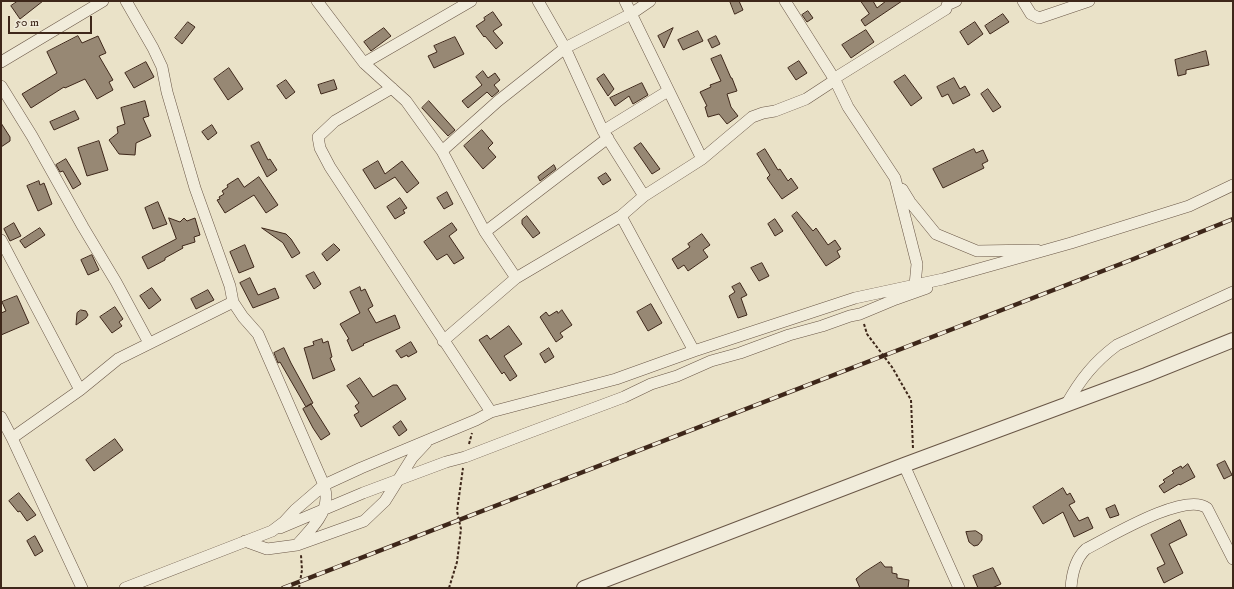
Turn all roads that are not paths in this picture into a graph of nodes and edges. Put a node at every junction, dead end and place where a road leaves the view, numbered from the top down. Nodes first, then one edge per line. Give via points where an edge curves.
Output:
1 (104, 1) edge
2 (126, 1) edge
3 (317, 1) edge
4 (470, 1) edge
5 (538, 1) edge
6 (625, 1) edge
7 (650, 1) edge
8 (785, 1) edge
9 (1023, 1) edge
10 (1089, 1) edge
11 (950, 2) edge
12 (631, 14) junction
13 (565, 48) junction
14 (1, 62) edge
15 (364, 63) junction
16 (835, 80) junction
17 (1, 86) edge
18 (392, 88) junction
19 (668, 91) junction
20 (606, 135) junction
21 (442, 151) junction
22 (702, 159) junction
23 (895, 178) junction
24 (1233, 185) edge
25 (644, 196) junction
26 (621, 216) junction
27 (485, 232) junction
28 (1, 240) edge
29 (1048, 250) junction
30 (516, 278) junction
31 (943, 278) junction
32 (915, 285) junction
33 (1233, 292) edge
34 (233, 302) junction
35 (1233, 340) edge
36 (443, 341) junction
37 (149, 343) junction
38 (694, 351) junction
39 (80, 390) junction
40 (1066, 405) junction
41 (491, 412) junction
42 (1, 417) edge
43 (12, 438) junction
44 (429, 440) junction
45 (908, 464) junction
46 (397, 481) junction
47 (324, 485) junction
48 (324, 510) junction
49 (272, 531) junction
50 (245, 542) junction
51 (297, 545) junction
52 (1233, 559) edge
53 (82, 588) edge
54 (125, 588) edge
55 (584, 588) edge
56 (959, 588) edge
57 (1071, 588) edge

1 - 14 street
2 - 34 street via 162,67 195,188 230,286
3 - 15 street
4 - 15 street
5 - 13 street
6 - 12 street
7 - 12 street
8 - 16 street
9 - 10 street via 1031,14 1039,18
11 - 16 street via 946,9 834,78
12 - 13 street
12 - 19 street
13 - 20 street
13 - 21 street via 498,101
15 - 18 street
16 - 22 street via 806,99 752,117
16 - 23 street via 848,107
17 - 37 street
18 - 21 street via 406,101
18 - 36 street via 335,121 318,138 320,148
19 - 20 street
19 - 22 street
20 - 25 street
20 - 27 street
21 - 27 street
22 - 25 street
23 - 29 street via 910,202 936,234 976,251
23 - 32 street via 917,264
24 - 29 street via 1189,206
25 - 26 street
26 - 30 street
26 - 38 street
27 - 30 street
28 - 39 street
29 - 31 street
30 - 36 street
31 - 32 street
31 - 46 street via 926,289 860,314 711,361 624,397
32 - 38 street via 855,298
33 - 40 street via 1117,345 1090,369
34 - 37 street
34 - 47 street via 258,334
35 - 40 street
36 - 41 street
37 - 39 street via 118,359
38 - 41 street via 616,379
39 - 43 street
40 - 45 street
41 - 44 street
42 - 43 street
43 - 53 street
44 - 46 street via 412,458
44 - 47 street
45 - 55 street
45 - 56 street
46 - 48 street
46 - 51 street via 384,501 364,521
47 - 48 street
47 - 49 street
48 - 49 street
48 - 51 street
49 - 50 street
50 - 51 street via 267,549
50 - 54 street
52 - 57 street via 1207,508 1192,504 1144,518 1086,549 1075,565

